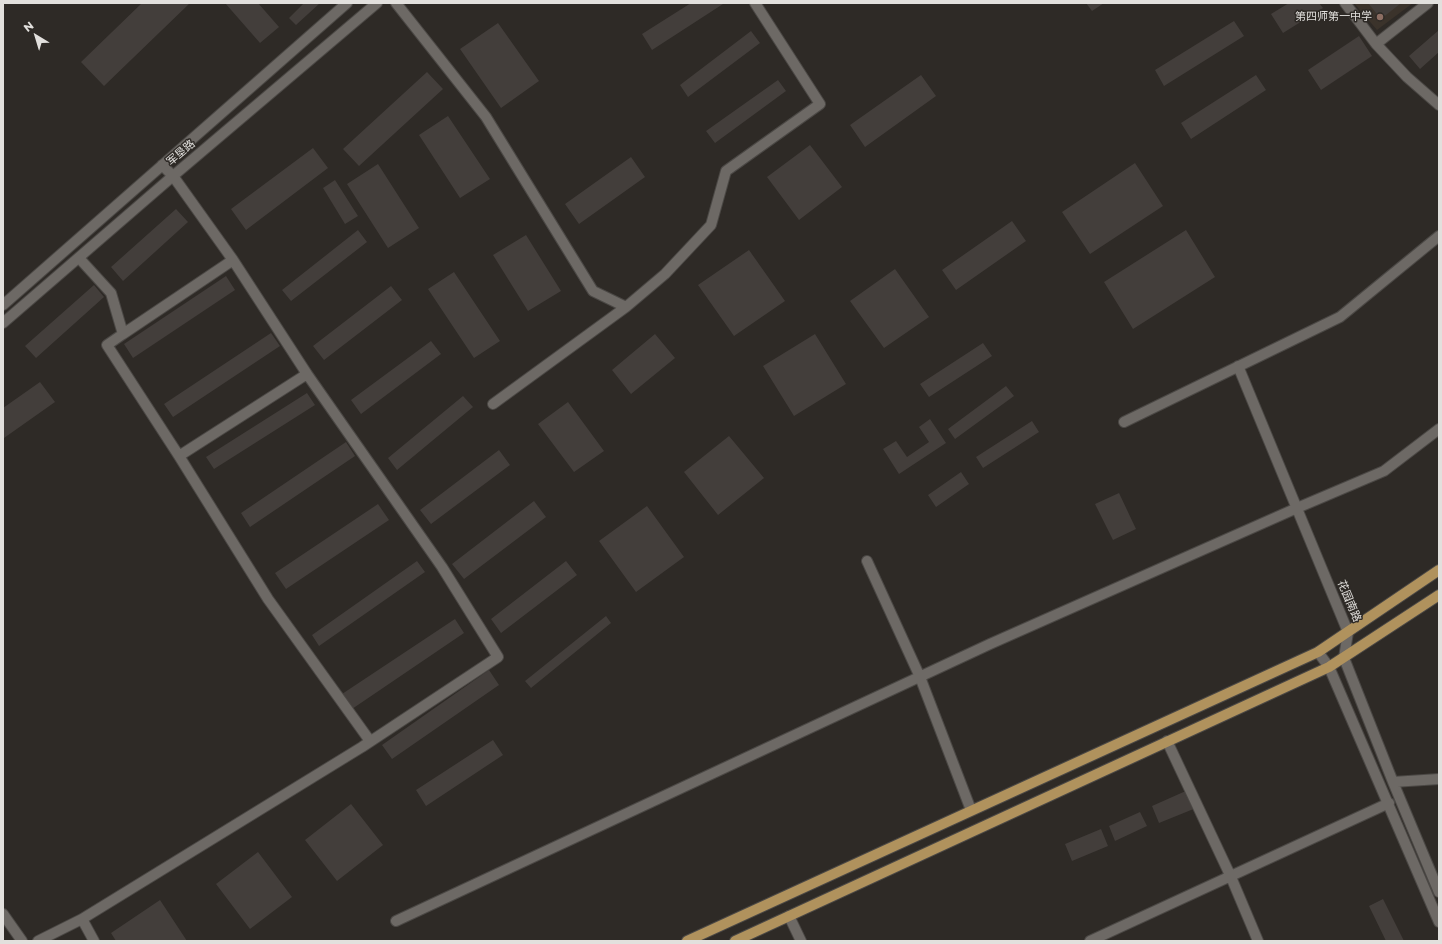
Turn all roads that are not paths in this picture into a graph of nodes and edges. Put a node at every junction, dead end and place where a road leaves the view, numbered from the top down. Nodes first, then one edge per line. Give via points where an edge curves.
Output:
1 (347, 3) edge
2 (377, 3) edge
3 (396, 3) edge
4 (755, 3) edge
5 (1345, 3) edge
6 (1428, 3) edge
7 (1376, 44) junction
8 (1439, 105) edge
9 (162, 165) junction
10 (173, 176) junction
11 (1439, 236) edge
12 (79, 258) junction
13 (233, 260) junction
14 (3, 305) edge
15 (626, 307) junction
16 (3, 323) edge
17 (123, 334) junction
18 (1238, 366) junction
19 (308, 374) junction
20 (493, 404) dead end
21 (1124, 422) dead end
22 (1439, 429) edge
23 (179, 456) junction
24 (1297, 508) junction
25 (867, 561) dead end
26 (1439, 570) edge
27 (1439, 595) edge
28 (1348, 632) junction
29 (1318, 652) junction
30 (1344, 658) junction
31 (1329, 667) junction
32 (920, 677) junction
33 (370, 741) junction
34 (1167, 741) junction
35 (1439, 779) edge
36 (1393, 782) junction
37 (1389, 803) junction
38 (971, 810) junction
39 (1231, 877) junction
40 (1439, 892) edge
41 (3, 914) edge
42 (789, 916) junction
43 (82, 919) junction
44 (396, 921) dead end
45 (1439, 922) edge
46 (22, 941) edge
47 (38, 941) edge
48 (94, 941) edge
49 (687, 941) edge
50 (735, 941) edge
51 (801, 941) edge
52 (1090, 941) edge
53 (1258, 941) edge

1 - 9 street, 军垦路
2 - 10 street, 军垦路
3 - 15 street via 486,118 593,291
4 - 15 street via 820,104 726,171 711,225 665,274
5 - 7 street
6 - 7 street
7 - 8 street via 1407,77
9 - 10 street
9 - 14 street, 军垦路
10 - 12 street, 军垦路
10 - 13 street
11 - 18 street via 1340,317
12 - 16 street, 军垦路
12 - 17 street via 111,293
13 - 17 street
13 - 19 street
15 - 20 street
17 - 23 street via 107,345
18 - 21 street
18 - 24 street, 花园南路
19 - 23 street
19 - 33 street via 442,567 498,656
22 - 24 street via 1384,471
23 - 33 street via 268,599
24 - 28 street, 花园南路
24 - 32 street
25 - 32 street
26 - 28 main road
27 - 30 main road
28 - 29 main road
28 - 30 street, 花园南路
29 - 31 street
29 - 38 main road
30 - 31 main road
30 - 36 street
31 - 34 main road
31 - 37 street
32 - 38 street
32 - 44 street
33 - 43 street
34 - 39 street
34 - 42 main road
35 - 36 street
36 - 40 street
37 - 39 street
37 - 45 street
38 - 49 main road
39 - 52 street
39 - 53 street
41 - 46 street
42 - 50 main road
42 - 51 street
43 - 47 street
43 - 48 street

